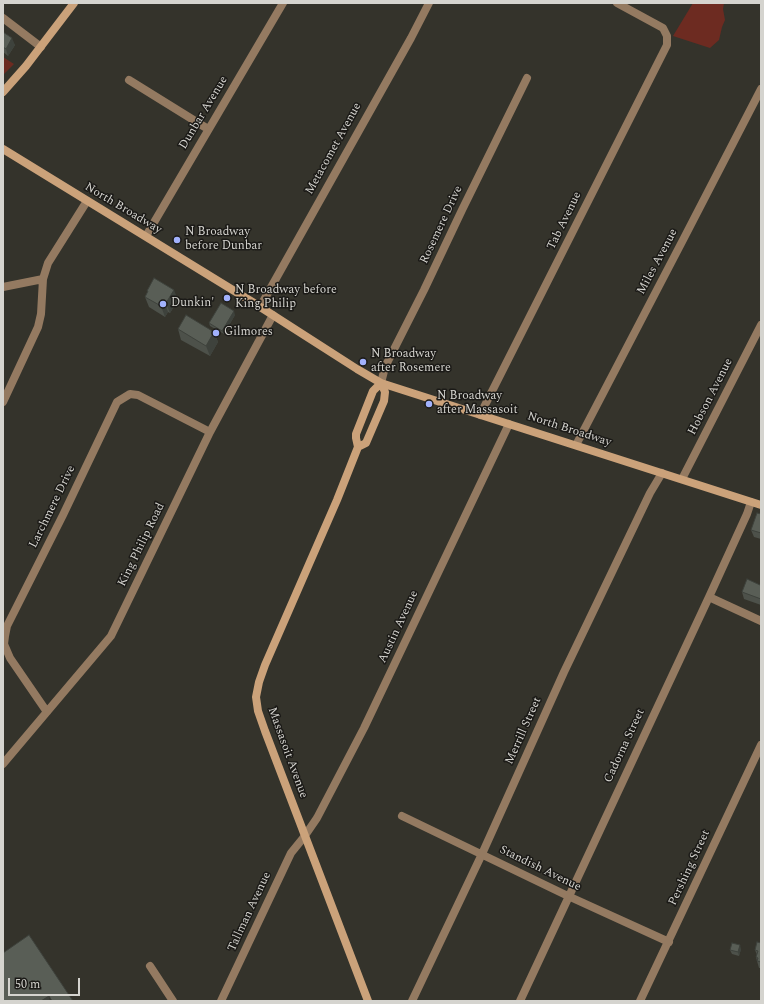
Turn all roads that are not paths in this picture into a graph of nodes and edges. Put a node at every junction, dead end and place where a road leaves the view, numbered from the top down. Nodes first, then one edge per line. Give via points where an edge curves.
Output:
1 (74, 3) edge
2 (283, 3) edge
3 (429, 3) edge
4 (617, 3) edge
5 (3, 18) edge
6 (41, 47) junction
7 (528, 78) dead end
8 (129, 80) dead end
9 (12, 81) junction
10 (3, 85) edge
11 (761, 89) edge
12 (3, 92) edge
13 (208, 129) junction
14 (3, 149) edge
15 (87, 201) junction
16 (146, 236) junction
17 (44, 279) junction
18 (3, 286) edge
19 (260, 307) junction
20 (273, 315) junction
21 (761, 325) edge
22 (381, 382) junction
23 (3, 402) edge
24 (480, 415) junction
25 (509, 424) junction
26 (210, 432) junction
27 (576, 445) junction
28 (358, 447) junction
29 (662, 473) junction
30 (682, 479) junction
31 (751, 502) junction
32 (761, 505) edge
33 (709, 597) junction
34 (761, 621) edge
35 (47, 712) junction
36 (761, 745) edge
37 (3, 764) edge
38 (402, 816) dead end
39 (304, 837) junction
40 (482, 854) junction
41 (568, 896) junction
42 (669, 942) junction
43 (150, 966) dead end
44 (174, 1001) edge
45 (221, 1001) edge
46 (368, 1001) edge
47 (412, 1001) edge
48 (520, 1001) edge
49 (640, 1001) edge

1 - 6 main road
2 - 13 street, Dunbar Avenue
3 - 19 street, Metacomet Avenue
4 - 24 street, Tab Avenue via 663,28 667,36 667,45
5 - 6 street
6 - 9 main road
7 - 22 street, Rosemere Drive via 385,367
8 - 13 street
9 - 10 main road
9 - 12 main road
11 - 27 street, Miles Avenue
13 - 16 street, Dunbar Avenue
14 - 15 main road, North Broadway
15 - 16 main road, North Broadway
15 - 17 street via 48,263
16 - 19 main road, North Broadway
17 - 18 street
17 - 23 street via 38,327
19 - 20 main road, North Broadway
20 - 22 main road, North Broadway
20 - 26 street, King Philip Road
21 - 30 street, Hobson Avenue
22 - 24 main road, North Broadway
22 - 28 main road, Massasoit Avenue via 373,391 356,434
22 - 28 main road, Massasoit Avenue via 386,392 384,401 366,443
24 - 25 main road, North Broadway
25 - 27 main road, North Broadway
25 - 39 street, Austin Avenue via 367,722 317,818
26 - 35 street, King Philip Road via 115,630
26 - 35 street, Larchmere Drive via 138,395 130,394 117,402 7,626 4,644 10,658
27 - 29 main road, North Broadway
28 - 39 main road, Massasoit Avenue via 265,665 257,692 257,706 263,726
29 - 30 main road, North Broadway
29 - 40 street, Merrill Street via 564,672
30 - 31 main road, North Broadway
31 - 32 main road, North Broadway
31 - 33 street, Cadorna Street
33 - 34 street
33 - 41 street, Cadorna Street
35 - 37 street, King Philip Road
36 - 42 street, Pershing Street
38 - 40 street, Standish Avenue
39 - 45 street, Tallman Avenue via 291,853
39 - 46 main road, Massasoit Avenue
40 - 41 street, Standish Avenue
40 - 47 street, Merrill Street
41 - 42 street, Standish Avenue
41 - 48 street, Cadorna Street
42 - 49 street, Pershing Street
43 - 44 street

